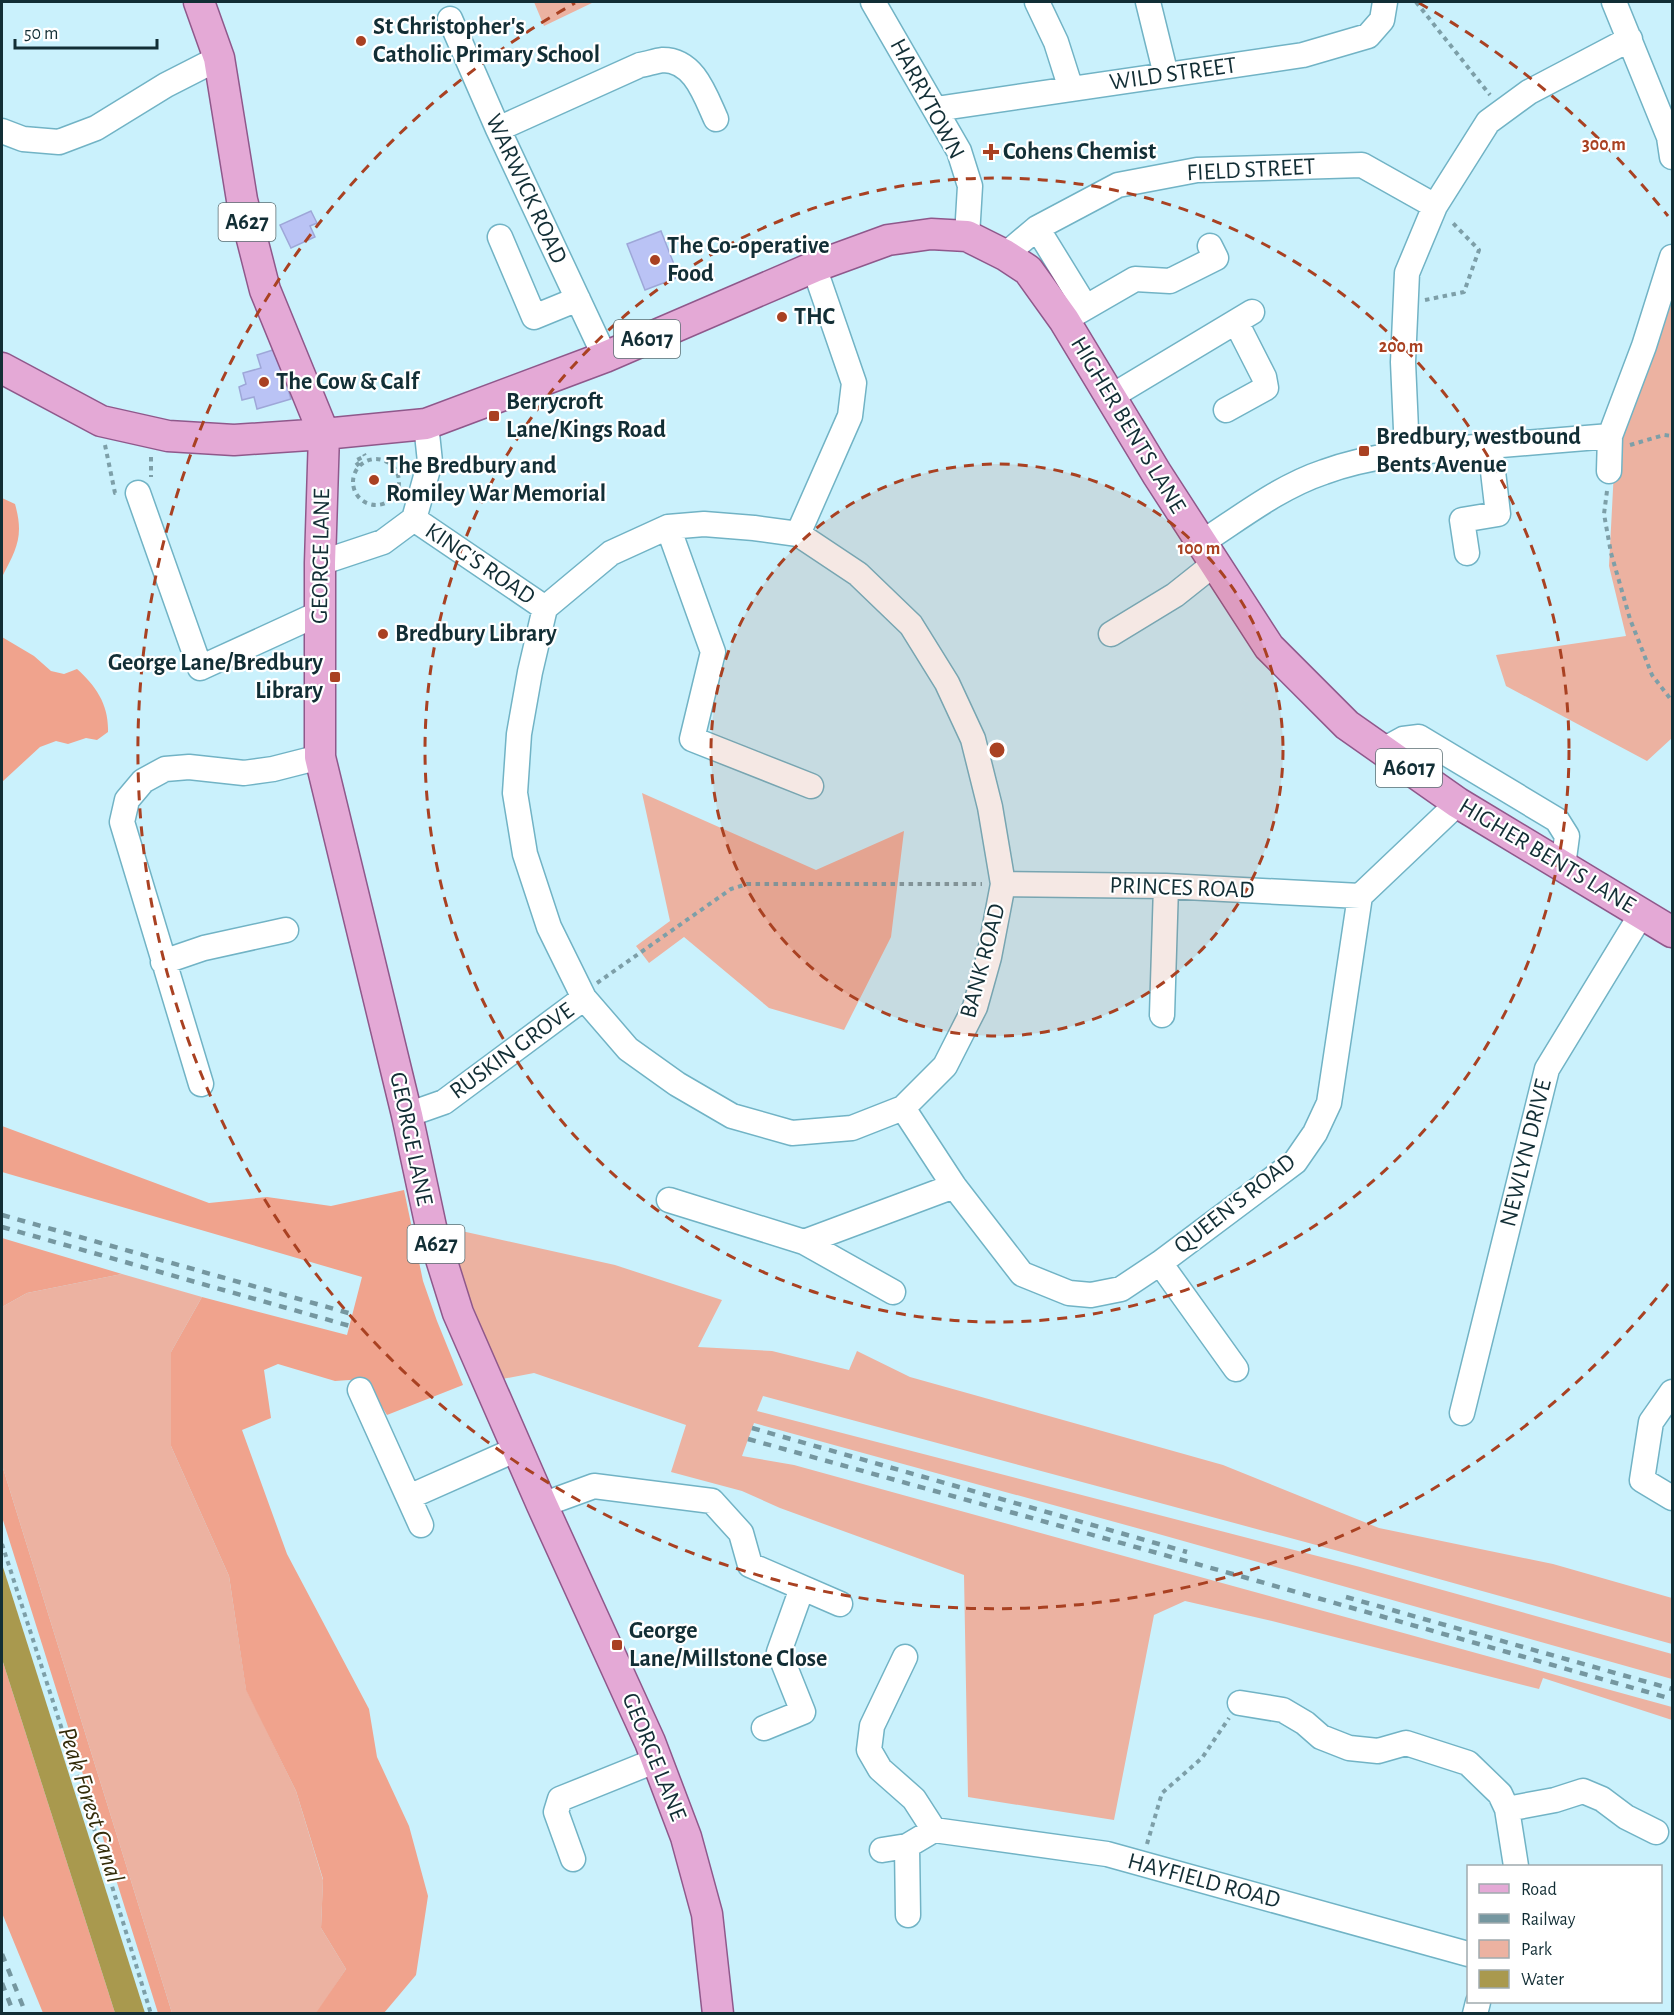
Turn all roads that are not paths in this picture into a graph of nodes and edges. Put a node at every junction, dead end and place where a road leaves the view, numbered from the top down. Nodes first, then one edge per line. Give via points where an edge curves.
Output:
1 (199, 2) edge
2 (873, 2) edge
3 (1037, 2) edge
4 (1148, 2) edge
5 (1385, 2) edge
6 (1614, 2) edge
7 (450, 19) dead end
8 (1630, 39) junction
9 (219, 58) junction
10 (1166, 75) junction
11 (1071, 89) junction
12 (936, 109) junction
13 (716, 119) dead end
14 (498, 129) junction
15 (2, 131) edge
16 (1671, 143) edge
17 (1435, 206) junction
18 (1037, 228) junction
19 (967, 236) junction
20 (500, 237) dead end
21 (1210, 246) dead end
22 (1005, 255) junction
23 (1672, 257) edge
24 (814, 267) junction
25 (578, 299) junction
26 (1075, 313) junction
27 (605, 357) junction
28 (2, 368) edge
29 (1112, 396) junction
30 (1226, 410) dead end
31 (426, 424) junction
32 (324, 434) junction
33 (1490, 446) junction
34 (1407, 452) junction
35 (139, 492) road end
36 (414, 519) junction
37 (668, 527) junction
38 (798, 534) junction
39 (1207, 554) junction
40 (1467, 554) dead end
41 (320, 564) junction
42 (545, 608) junction
43 (320, 613) junction
44 (1111, 634) dead end
45 (1383, 750) junction
46 (320, 757) junction
47 (811, 786) dead end
48 (1458, 803) junction
49 (1563, 866) junction
50 (1003, 884) junction
51 (1166, 886) junction
52 (1360, 897) junction
53 (1642, 913) junction
54 (286, 930) dead end
55 (1672, 932) edge
56 (163, 962) junction
57 (583, 996) junction
58 (1162, 1015) dead end
59 (201, 1084) dead end
60 (903, 1108) junction
61 (407, 1114) junction
62 (954, 1186) junction
63 (669, 1200) dead end
64 (804, 1242) junction
65 (1160, 1263) junction
66 (893, 1292) dead end
67 (1236, 1369) dead end
68 (360, 1390) dead end
69 (1672, 1392) edge
70 (1462, 1413) dead end
71 (518, 1449) junction
72 (409, 1497) junction
73 (1672, 1498) edge
74 (542, 1505) junction
75 (421, 1525) dead end
76 (802, 1588) junction
77 (840, 1604) dead end
78 (905, 1657) dead end
79 (1240, 1703) road end
80 (764, 1728) dead end
81 (657, 1760) junction
82 (1507, 1809) junction
83 (934, 1830) junction
84 (1656, 1832) dead end
85 (907, 1846) junction
86 (882, 1850) dead end
87 (573, 1859) dead end
88 (1516, 1865) edge
89 (908, 1915) dead end
90 (1467, 1954) edge
91 (718, 2013) edge

1 - 9 main road, A627
2 - 12 street, HARRYTOWN
3 - 11 street via 1056,42
4 - 10 street
5 - 10 street, WILD STREET via 1382,20 1368,36 1338,46 1303,55
6 - 8 street
7 - 14 street, WARWICK ROAD
8 - 16 street
8 - 17 street via 1529,92 1488,122
9 - 15 street via 96,128 59,142 23,139
9 - 32 main road, A627 via 242,200 265,290
10 - 11 street, WILD STREET
11 - 12 street, WILD STREET
12 - 19 street, HARRYTOWN via 959,151 970,186
13 - 14 street via 697,79 683,65 663,60 640,65
14 - 25 street, WARWICK ROAD
17 - 18 street, FIELD STREET via 1362,165 1197,170 1118,185
17 - 34 street via 1407,273 1403,362
18 - 22 street, FIELD STREET
18 - 26 street
19 - 22 main road, HIGHER BENTS LANE / A6017
19 - 24 main road, A6017 via 931,234 888,240
20 - 25 street via 534,317
21 - 26 street via 1216,258 1170,281 1136,279
22 - 26 main road, HIGHER BENTS LANE / A6017 via 1028,270
23 - 33 street via 1609,452
24 - 27 main road, A6017
24 - 38 street via 854,383 850,416
25 - 27 street, WARWICK ROAD
26 - 29 main road, HIGHER BENTS LANE / A6017
27 - 31 main road, A6017
28 - 32 main road via 101,421 168,436 234,440
29 - 30 street via 1244,317 1266,388
29 - 39 main road, HIGHER BENTS LANE / A6017
31 - 32 main road, A6017
31 - 36 street, KING'S ROAD via 430,462
32 - 41 main road, GEORGE LANE / A627
33 - 34 street
33 - 40 street via 1498,514 1462,520
34 - 39 street via 1322,472 1269,499
35 - 43 street via 200,668
36 - 41 street, KING'S ROAD via 383,542
36 - 42 street, KING'S ROAD
37 - 38 street via 704,524
37 - 42 street via 611,553
37 - 47 street via 713,652 692,739
38 - 50 street, BANK ROAD via 858,574 911,625 947,683 974,739
39 - 44 street via 1175,595
39 - 45 main road, HIGHER BENTS LANE / A6017 via 1269,647 1347,725
41 - 43 main road, GEORGE LANE / A627
42 - 57 street, RUSKIN GROVE via 519,734 515,792 525,854 549,927
43 - 46 main road, GEORGE LANE / A627
45 - 48 main road, HIGHER BENTS LANE / A6017
45 - 49 street via 1403,739 1419,737 1557,820 1567,836
46 - 56 street via 244,773 189,767 165,769 143,782 127,800 122,822
46 - 61 main road, GEORGE LANE / A627
48 - 49 main road, HIGHER BENTS LANE / A6017
48 - 52 street
49 - 53 main road, HIGHER BENTS LANE / A6017
50 - 51 street, PRINCES ROAD
50 - 60 street, BANK ROAD via 975,1007 945,1066
51 - 52 street, PRINCES ROAD
51 - 58 street
52 - 65 street, QUEEN'S ROAD via 1329,1103 1315,1133 1295,1162
53 - 55 main road, HIGHER BENTS LANE / A6017
53 - 70 street, NEWLYN DRIVE via 1547,1069
54 - 56 street via 204,948
56 - 59 street
57 - 60 street, BANK ROAD via 628,1049 732,1116 792,1133 852,1128
57 - 61 street, RUSKIN GROVE via 444,1102
60 - 62 street, QUEEN'S ROAD
61 - 71 main road, GEORGE LANE / A627 via 431,1227 458,1313
62 - 64 street
62 - 65 street, QUEEN'S ROAD via 1022,1274 1044,1284 1069,1293 1091,1295 1121,1289
63 - 64 street
64 - 66 street
65 - 67 street
68 - 72 street
69 - 73 street via 1651,1422 1642,1480
71 - 72 street
71 - 74 main road, GEORGE LANE / A627
72 - 75 street
74 - 76 street via 594,1486 711,1501 741,1533 750,1565
74 - 81 main road, GEORGE LANE / A627
76 - 77 street
76 - 80 street via 779,1652 803,1712
78 - 83 street via 872,1726 869,1750 880,1769 914,1800
79 - 82 street via 1283,1710 1321,1737 1349,1748 1378,1750 1406,1743 1468,1763 1500,1794
81 - 87 street via 560,1799 556,1812
81 - 91 main road, GEORGE LANE / A627 via 686,1837 707,1914
82 - 84 street via 1583,1791
82 - 88 street
83 - 85 street
83 - 90 street, HAYFIELD ROAD via 1107,1854
85 - 86 street
85 - 89 street

